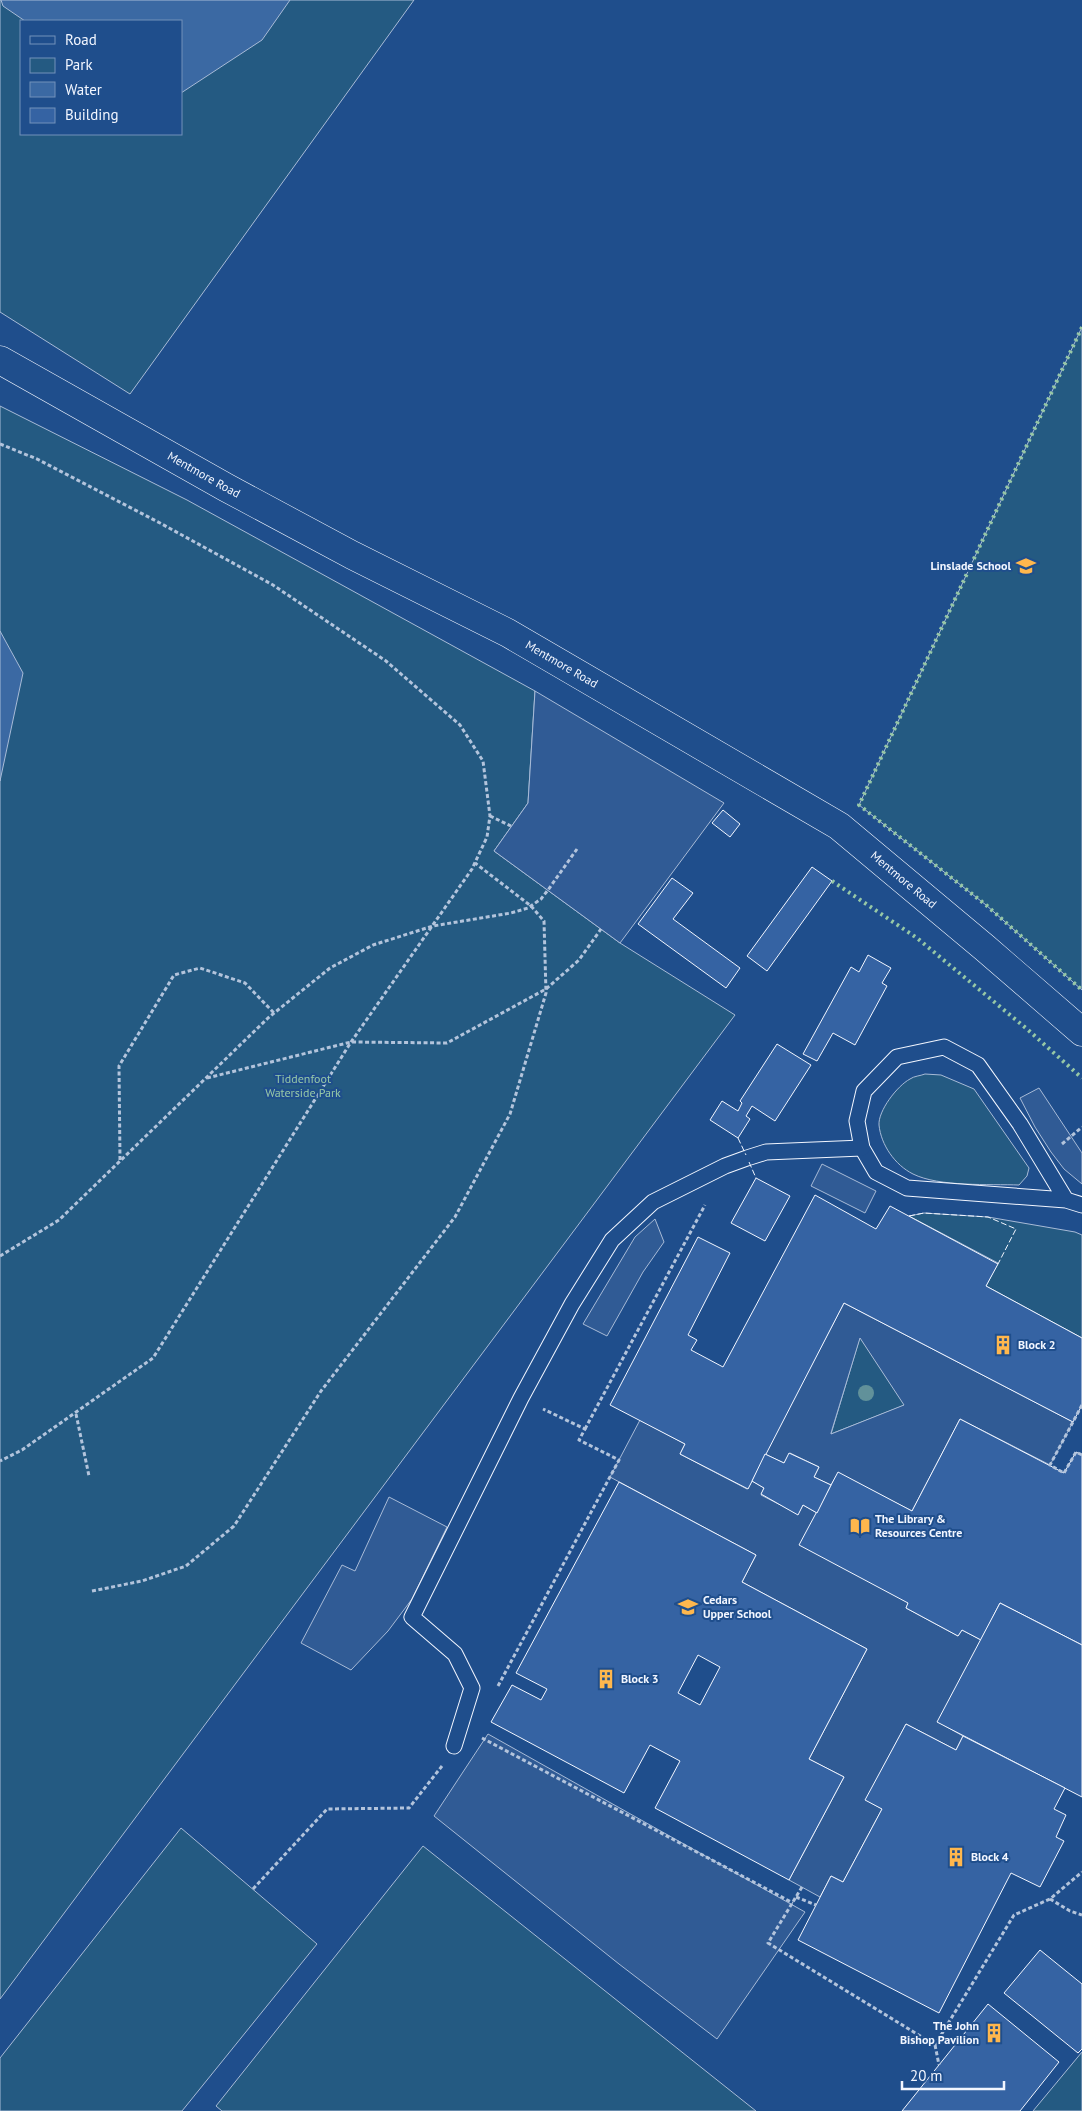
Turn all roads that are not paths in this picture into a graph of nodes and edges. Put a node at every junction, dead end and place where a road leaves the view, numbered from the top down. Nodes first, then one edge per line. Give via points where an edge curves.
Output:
1 (0, 360) edge
2 (1082, 1032) edge
3 (862, 1148) junction
4 (1066, 1200) junction
5 (1082, 1204) edge
6 (454, 1746) dead end

1 - 2 street, Mentmore Road via 227,488 508,633 839,826
3 - 4 lane via 876,1172 907,1188
3 - 4 lane via 857,1121 864,1091 897,1057 944,1047 978,1065 1020,1124
3 - 6 lane via 766,1152 725,1166 653,1202 612,1240 572,1304 521,1398 412,1617 455,1654 472,1688
4 - 5 lane

